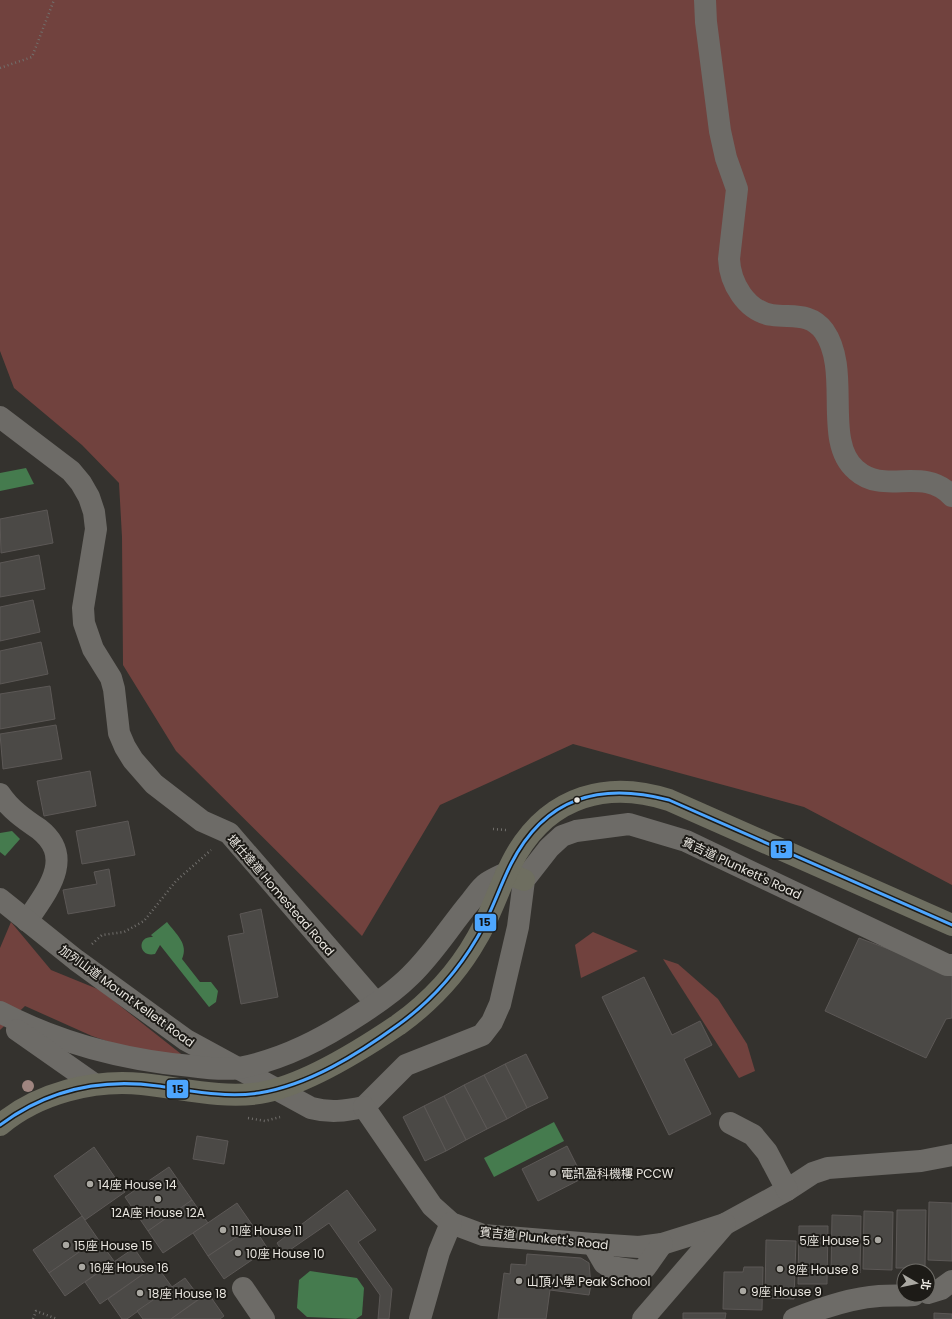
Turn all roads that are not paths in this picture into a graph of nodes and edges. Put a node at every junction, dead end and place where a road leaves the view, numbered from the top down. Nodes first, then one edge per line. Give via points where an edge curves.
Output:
1 (705, 0) edge
2 (0, 417) edge
3 (952, 496) edge
4 (0, 794) edge
5 (515, 877) junction
6 (0, 899) edge
7 (27, 921) junction
8 (952, 925) edge
9 (952, 965) edge
10 (376, 1003) junction
11 (0, 1012) edge
12 (0, 1017) edge
13 (238, 1068) junction
14 (94, 1084) junction
15 (364, 1107) junction
16 (730, 1123) dead end
17 (0, 1125) edge
18 (952, 1155) edge
19 (787, 1190) junction
20 (450, 1223) junction
21 (725, 1224) junction
22 (952, 1281) edge
23 (244, 1288) dead end
24 (936, 1291) edge
25 (896, 1296) edge
26 (264, 1319) edge
27 (420, 1319) edge
28 (643, 1319) edge
29 (794, 1319) edge

1 - 3 street via 720,131 737,189 729,259 736,287 759,312 806,317 819,324 824,331 833,348 837,366 840,436 845,456 857,471 879,480 930,482
2 - 10 street, 堪仕達道 Homestead Road via 71,470 89,497 96,529 83,608 84,623 93,649 112,683 119,733 132,760 154,784 202,821 229,833
4 - 7 street via 18,815 50,841 56,854 57,868 52,882
5 - 8 main road via 518,852 544,819 559,808 596,794 637,792 688,807
5 - 9 street, 賓吉道 Plunkett's Road via 562,836 576,831 629,824 686,841 872,936
5 - 10 street via 486,883 459,915 431,955 409,978
5 - 14 main road via 464,958 433,996 399,1024 338,1062 292,1084 258,1093 235,1095 141,1084
5 - 15 street via 518,927 500,1004 492,1022 482,1035 406,1065
6 - 7 street, 加列山道 Mount Kellett Road
7 - 13 street, 加列山道 Mount Kellett Road via 186,1040
10 - 13 street via 342,1026 297,1051 280,1058
11 - 13 street via 42,1031 105,1052 171,1064
12 - 14 street
13 - 15 street, 加列山道 Mount Kellett Road via 311,1108 324,1112 339,1112
14 - 17 main road via 42,1100
15 - 20 street, 賓吉道 Plunkett's Road via 432,1206
16 - 19 street via 753,1135 767,1152
18 - 19 street via 828,1168 813,1173
19 - 21 street
20 - 21 street, 賓吉道 Plunkett's Road via 483,1234 639,1247 662,1244
20 - 27 street
21 - 28 street
22 - 24 street
23 - 26 street
25 - 29 street via 857,1299

